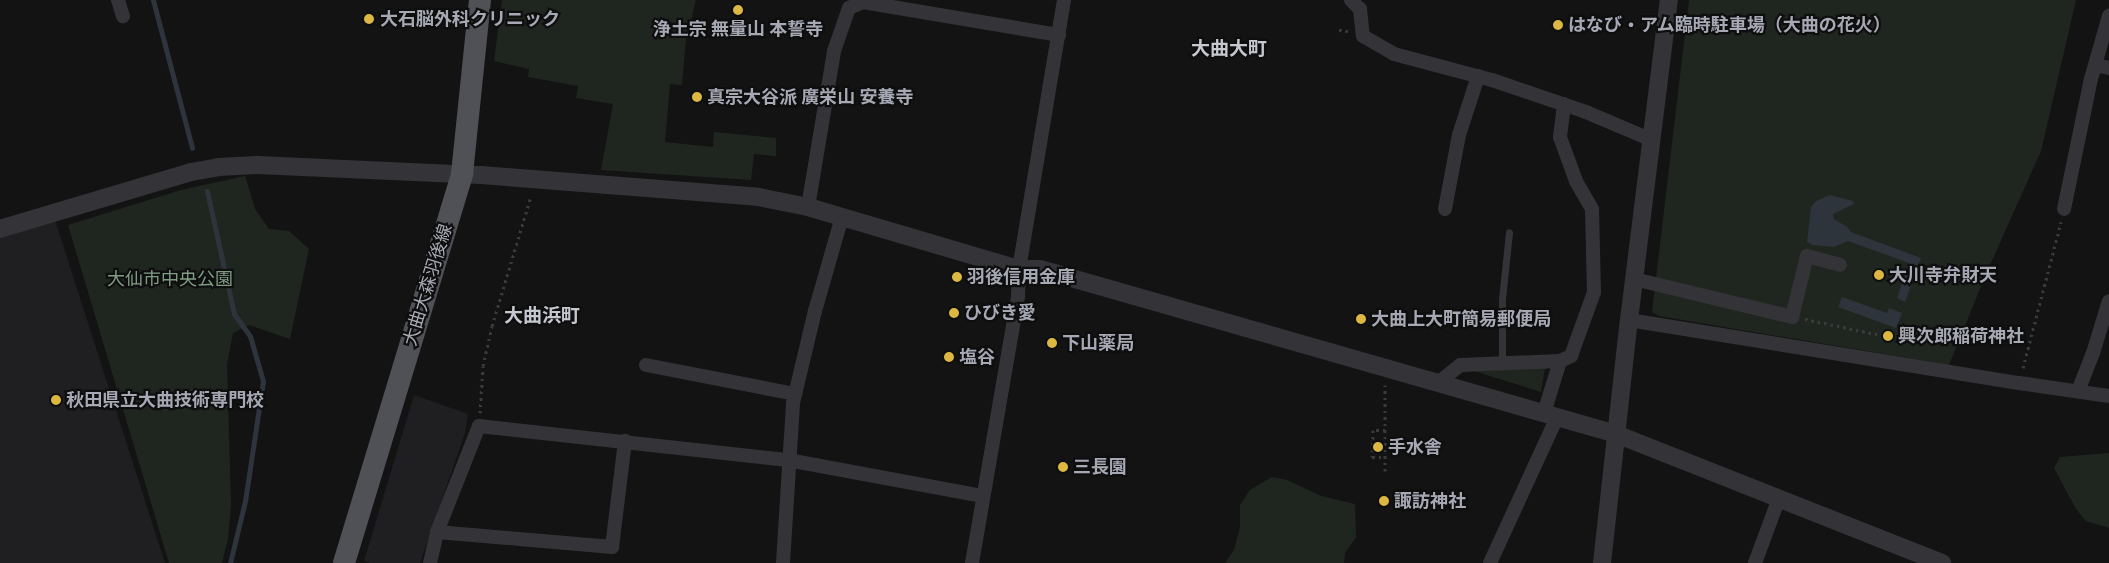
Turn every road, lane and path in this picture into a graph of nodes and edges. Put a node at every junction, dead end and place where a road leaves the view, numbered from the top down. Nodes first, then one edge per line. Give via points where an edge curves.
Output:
1 (118, 0) edge
2 (480, 0) edge
3 (1064, 0) edge
4 (1352, 0) edge
5 (1669, 0) edge
6 (123, 16) dead end
7 (2109, 16) edge
8 (1059, 35) junction
9 (2102, 66) edge
10 (1478, 76) junction
11 (1564, 104) junction
12 (1652, 140) junction
13 (462, 174) junction
14 (536, 178) junction
15 (808, 207) junction
16 (1445, 209) dead end
17 (2064, 209) joint
18 (842, 217) junction
19 (0, 229) edge
20 (1509, 232) dead end
21 (1840, 265) dead end
22 (1019, 268) junction
23 (1634, 280) junction
24 (2109, 301) edge
25 (1792, 317) junction
26 (1629, 320) junction
27 (1880, 334) dead end
28 (1560, 361) junction
29 (1502, 363) junction
30 (646, 365) dead end
31 (1438, 383) junction
32 (2019, 383) junction
33 (1385, 385) dead end
34 (2078, 391) junction
35 (795, 394) junction
36 (2109, 396) edge
37 (1550, 415) junction
38 (479, 426) junction
39 (1385, 430) junction
40 (1616, 434) junction
41 (625, 441) junction
42 (1385, 457) junction
43 (788, 460) junction
44 (1385, 471) dead end
45 (982, 496) junction
46 (1779, 498) junction
47 (437, 532) junction
48 (344, 563) edge
49 (430, 563) edge
50 (783, 563) edge
51 (972, 563) edge
52 (1490, 563) edge
53 (1602, 563) edge
54 (1755, 563) edge
55 (1942, 563) edge

1 - 6 street
2 - 13 main road, 大曲大森羽後線
3 - 8 street
4 - 10 street via 1360,9 1363,36 1394,54
5 - 12 street
7 - 9 street
8 - 15 street via 863,2 849,8 834,51
8 - 22 street
9 - 17 street
10 - 11 street
10 - 16 street via 1459,135
11 - 12 street
11 - 28 street via 1560,137 1576,180 1592,209 1594,292 1571,356
12 - 23 street
13 - 14 street
13 - 19 street via 258,165 218,167 191,172
13 - 48 main road, 大曲大森羽後線
14 - 15 street via 758,197
14 - 38 path via 485,358
15 - 18 street
17 - 32 path
18 - 22 street
18 - 35 street
20 - 29 lane via 1502,299
21 - 25 street via 1807,256
22 - 31 street via 1040,269
22 - 45 street via 1018,296
23 - 25 street
23 - 26 street
24 - 34 street
25 - 27 path
26 - 32 street
26 - 40 street
28 - 29 street
28 - 37 street
29 - 31 street via 1460,365
30 - 35 street
31 - 37 street
32 - 34 street
33 - 39 path
34 - 36 street
35 - 43 street
37 - 40 street
37 - 52 street
38 - 41 street
38 - 47 street
39 - 42 path
39 - 42 path via 1373,430 1372,457
40 - 46 street
40 - 53 street
41 - 43 street
41 - 47 street via 612,547
42 - 44 path
43 - 45 street
43 - 50 street
45 - 51 street
46 - 54 street
46 - 55 street
47 - 49 street

